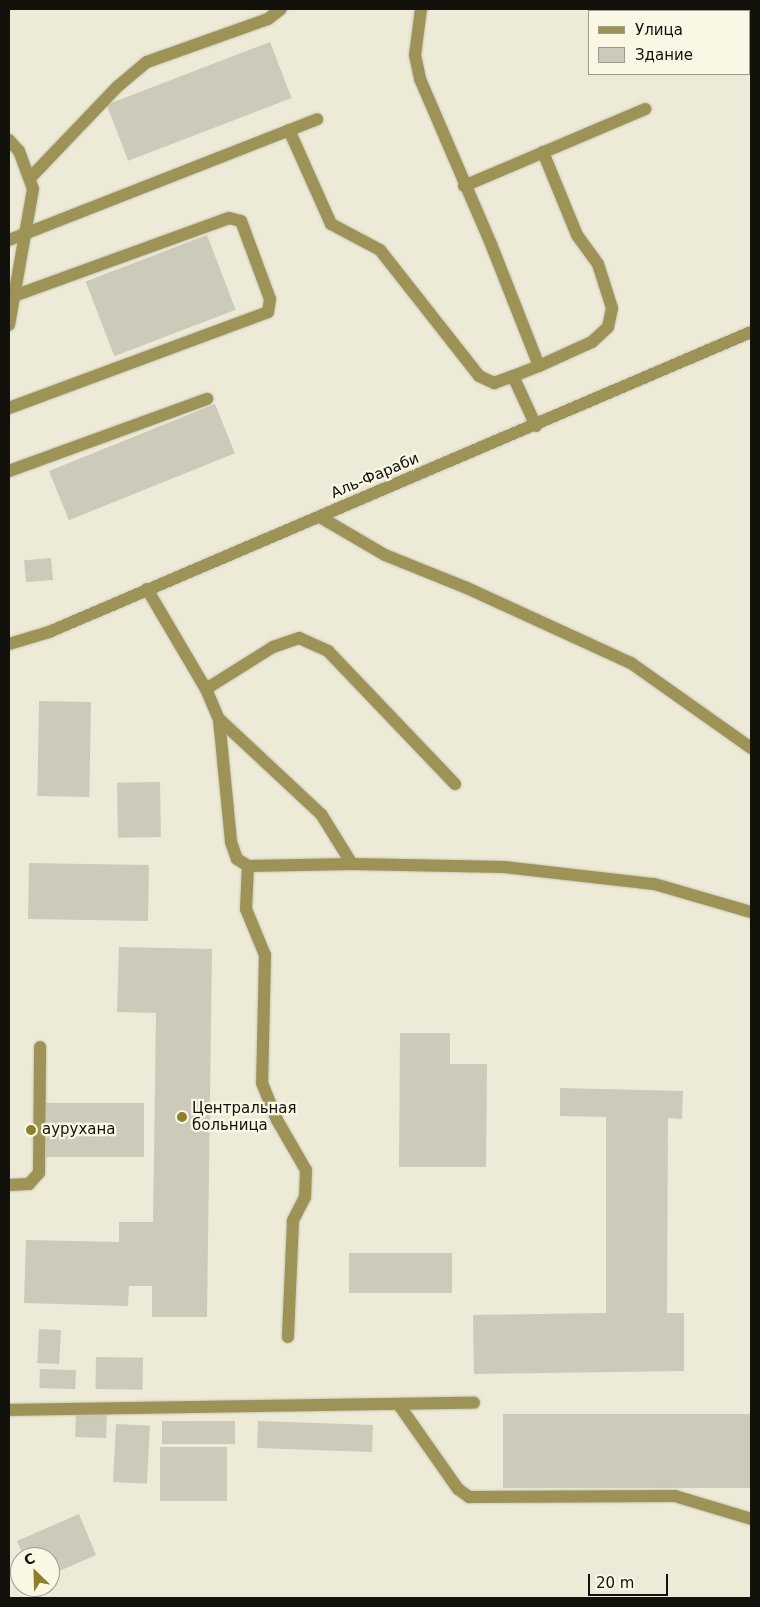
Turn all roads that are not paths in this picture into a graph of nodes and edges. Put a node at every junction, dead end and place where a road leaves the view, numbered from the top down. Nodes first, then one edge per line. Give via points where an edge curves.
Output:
1 (281, 9) edge
2 (421, 9) edge
3 (645, 108) dead end
4 (317, 119) dead end
5 (289, 130) junction
6 (9, 140) edge
7 (542, 152) junction
8 (31, 177) junction
9 (464, 186) junction
10 (25, 233) junction
11 (9, 240) edge
12 (13, 296) junction
13 (9, 325) edge
14 (751, 332) edge
15 (539, 366) junction
16 (513, 376) junction
17 (207, 399) dead end
18 (9, 408) edge
19 (536, 426) junction
20 (9, 471) edge
21 (320, 517) junction
22 (147, 590) junction
23 (9, 644) edge
24 (206, 689) junction
25 (219, 719) junction
26 (751, 748) edge
27 (455, 784) dead end
28 (352, 864) junction
29 (248, 866) junction
30 (751, 912) edge
31 (40, 1047) dead end
32 (9, 1185) edge
33 (288, 1337) dead end
34 (474, 1403) dead end
35 (399, 1406) junction
36 (9, 1410) edge
37 (751, 1519) edge

1 - 8 street via 268,19 147,62 117,87
2 - 9 street via 415,55 420,79
3 - 7 street
4 - 5 street
5 - 10 street
5 - 16 street via 331,224 380,250 480,376 494,383
6 - 8 street via 19,151
7 - 9 street
7 - 15 street via 576,235 598,264 612,308 608,327 592,342
8 - 10 street via 33,189
9 - 15 street via 492,244
10 - 11 street
10 - 12 street
12 - 13 street
12 - 18 street via 229,218 241,221 270,300 268,312
14 - 19 street, Аль-Фараби
15 - 16 street
16 - 19 street
17 - 20 street
19 - 21 street, Аль-Фараби
21 - 22 street, Аль-Фараби
21 - 26 street via 385,555 467,588 631,663
22 - 23 street, Аль-Фараби via 49,632
22 - 24 street
24 - 25 street
24 - 27 street via 273,646 299,638 328,652
25 - 28 street via 321,814
25 - 29 street via 231,842 237,859
28 - 29 street
28 - 30 street via 504,868 654,884 735,904
29 - 33 street via 246,909 265,955 262,1083 277,1120 306,1170 305,1197 293,1221
31 - 32 street via 39,1173 29,1184
34 - 35 street
35 - 36 street
35 - 37 street via 458,1488 469,1497 675,1496

